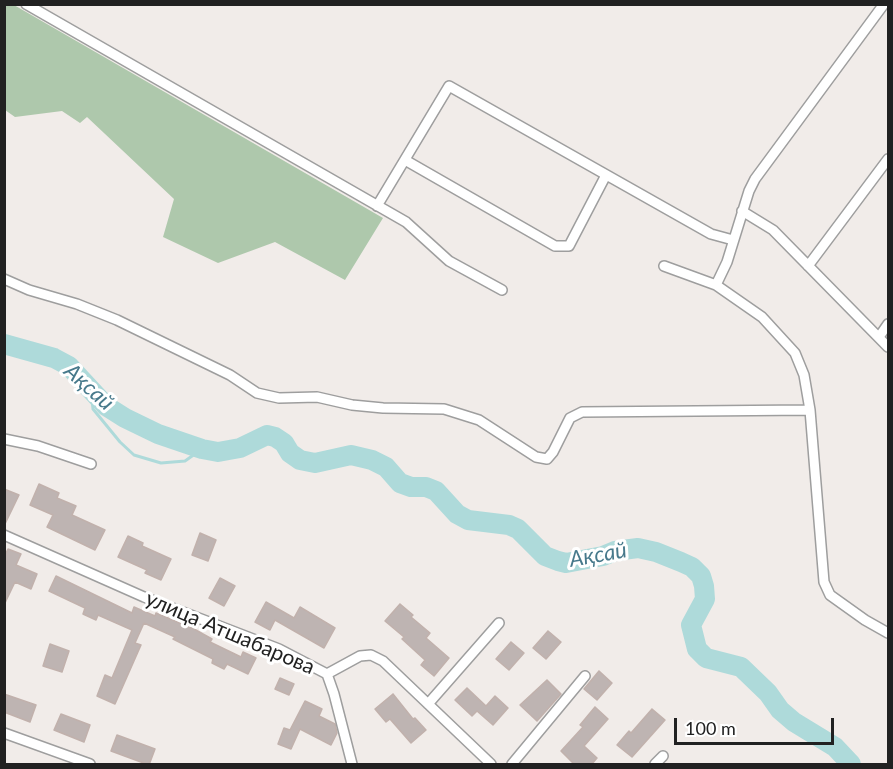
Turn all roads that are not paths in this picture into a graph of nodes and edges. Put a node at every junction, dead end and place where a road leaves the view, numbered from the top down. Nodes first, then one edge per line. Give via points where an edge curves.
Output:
1 (26, 4) edge
2 (884, 4) edge
3 (888, 159) edge
4 (405, 160) junction
5 (606, 175) junction
6 (377, 206) junction
7 (742, 211) junction
8 (733, 240) junction
9 (664, 266) dead end
10 (808, 266) junction
11 (4, 279) edge
12 (716, 285) junction
13 (502, 290) dead end
14 (888, 324) edge
15 (879, 336) junction
16 (888, 347) edge
17 (810, 410) junction
18 (4, 439) edge
19 (91, 464) dead end
20 (4, 535) edge
21 (499, 623) dead end
22 (888, 633) edge
23 (327, 674) junction
24 (585, 676) dead end
25 (428, 704) junction
26 (4, 733) edge
27 (663, 756) dead end
28 (90, 765) edge
29 (352, 765) edge
30 (491, 765) edge
31 (512, 765) edge
32 (655, 765) edge

1 - 6 street
2 - 7 street via 754,179
3 - 10 street
4 - 5 street via 449,86
4 - 5 street via 555,246 569,246
4 - 6 street
5 - 8 street via 711,234
6 - 13 street via 406,222 449,261
7 - 8 street
7 - 10 street via 773,230
8 - 12 street
9 - 12 street
10 - 15 street
11 - 17 street via 117,320 230,375 257,393 279,398 317,396 383,408 444,409 479,420 536,457 547,459 570,418 582,412
12 - 17 street via 762,317 795,352
14 - 15 street
15 - 16 street
17 - 22 street via 824,582 830,595
18 - 19 street
20 - 23 street, улица Атшабарова via 144,597 279,649
21 - 25 street
23 - 25 street, улица Атшабарова via 360,656 371,655 383,661
23 - 29 street
24 - 31 street
25 - 30 street, улица Атшабарова
26 - 28 street
27 - 32 street

